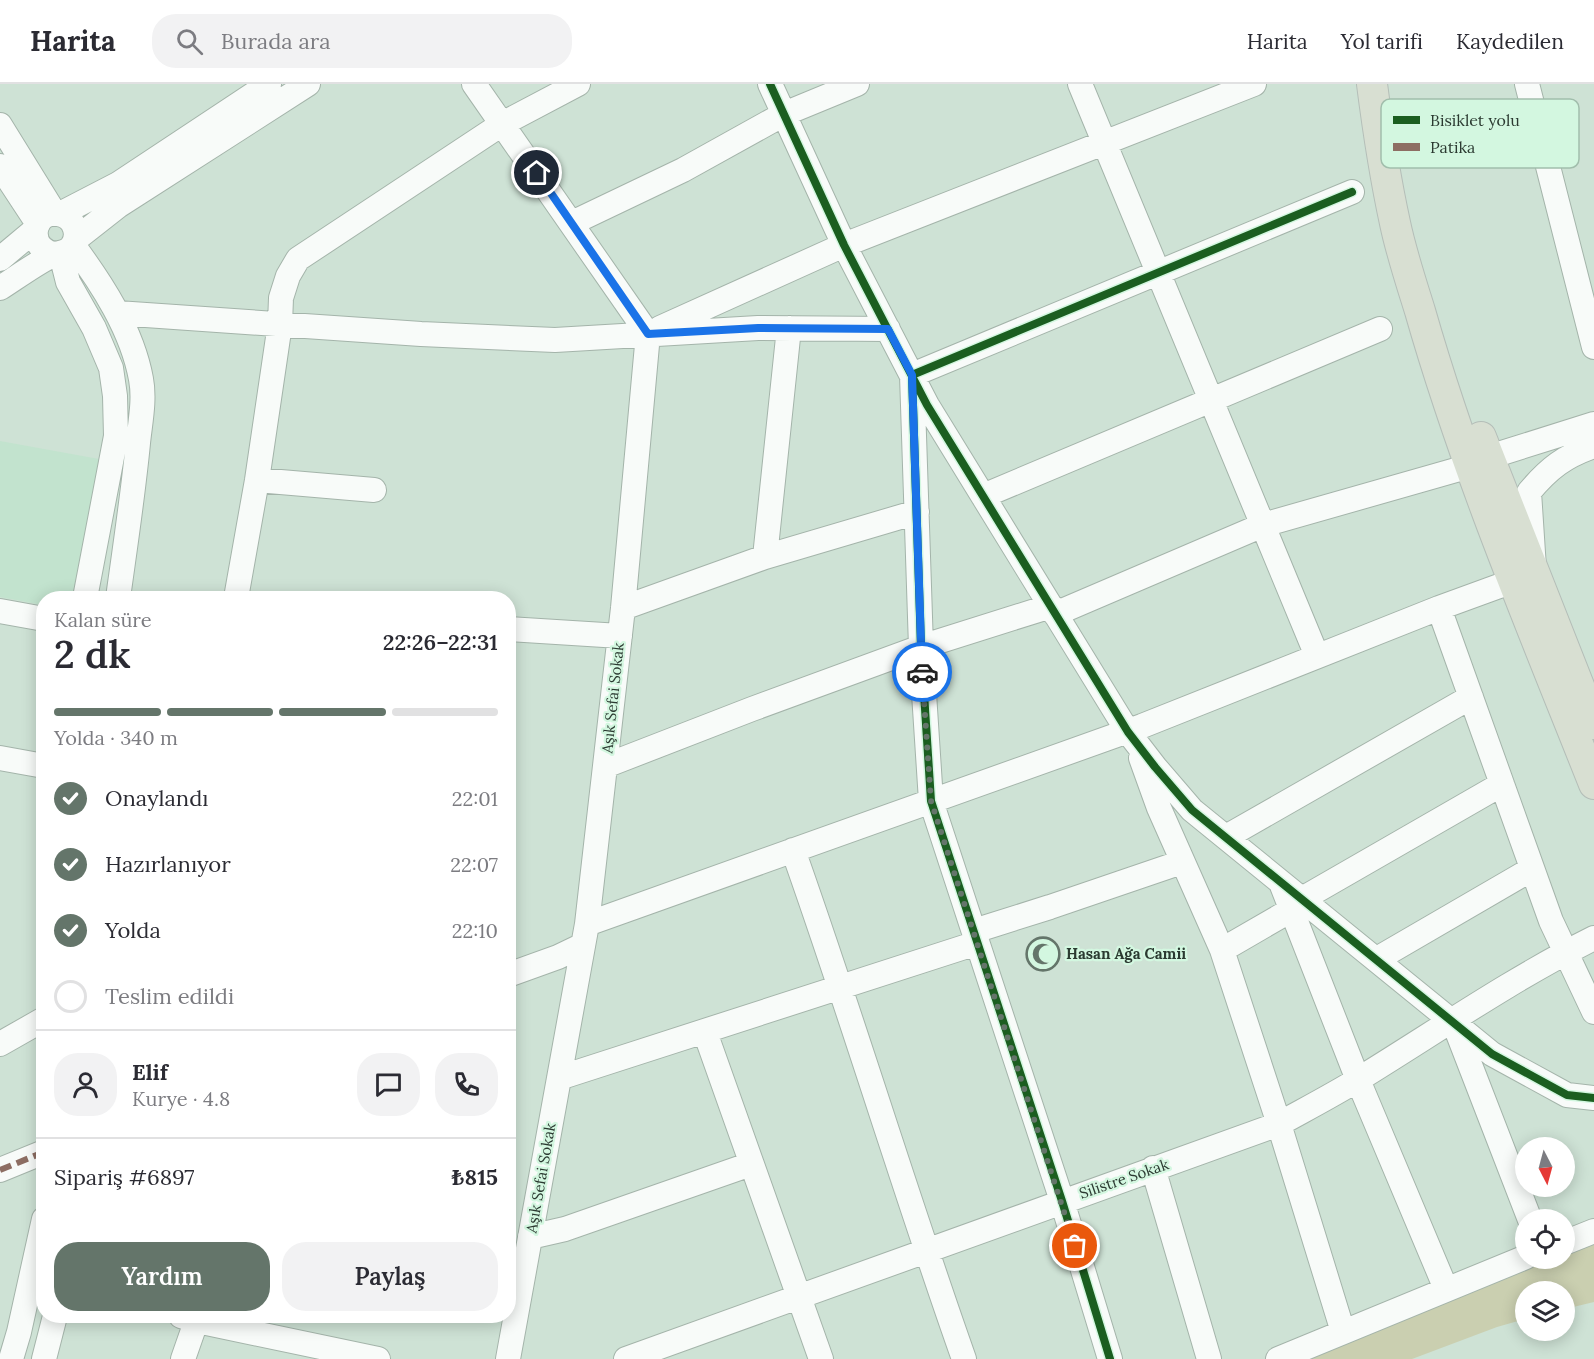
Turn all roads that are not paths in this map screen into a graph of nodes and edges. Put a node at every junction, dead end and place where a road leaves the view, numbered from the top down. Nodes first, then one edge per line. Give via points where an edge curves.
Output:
1 (269, 84) edge
2 (308, 84) edge
3 (474, 84) edge
4 (578, 84) edge
5 (770, 84) edge
6 (858, 84) edge
7 (1080, 84) edge
8 (1254, 84) edge
9 (1372, 84) edge
10 (1392, 84) edge
11 (1527, 84) edge
12 (1394, 99) edge
13 (1531, 99) edge
14 (784, 114) junction
15 (502, 124) junction
16 (0, 125) edge
17 (1104, 143) junction
18 (1381, 152) edge
19 (0, 166) edge
20 (1384, 168) edge
21 (1404, 168) edge
22 (1552, 168) edge
23 (1352, 192) dead end
24 (47, 220) junction
25 (572, 223) junction
26 (844, 245) junction
27 (66, 248) junction
28 (0, 259) edge
29 (1159, 274) junction
30 (1587, 286) edge
31 (0, 288) edge
32 (117, 313) junction
33 (280, 324) junction
34 (789, 328) junction
35 (888, 329) junction
36 (1380, 330) dead end
37 (648, 334) junction
38 (1594, 347) edge
39 (912, 375) junction
40 (1211, 399) junction
41 (1594, 424) edge
42 (1594, 446) edge
43 (1476, 462) junction
44 (258, 480) junction
45 (374, 490) dead end
46 (983, 496) junction
47 (917, 512) junction
48 (1263, 525) junction
49 (765, 557) junction
50 (1523, 574) junction
51 (86, 591) edge
52 (119, 591) edge
53 (237, 591) edge
54 (623, 608) junction
55 (1439, 608) junction
56 (1053, 610) junction
57 (0, 611) edge
58 (36, 618) edge
59 (516, 630) edge
60 (620, 636) junction
61 (921, 647) junction
62 (1317, 656) junction
63 (1471, 697) junction
64 (1594, 724) edge
65 (1131, 736) junction
66 (0, 758) edge
67 (36, 765) edge
68 (605, 766) junction
69 (1502, 784) junction
70 (1594, 784) edge
71 (931, 801) junction
72 (1226, 837) junction
73 (793, 850) junction
74 (1182, 862) junction
75 (1532, 870) junction
76 (1297, 904) junction
77 (585, 934) junction
78 (975, 937) junction
79 (1594, 939) edge
80 (1222, 950) junction
81 (1566, 953) junction
82 (1377, 959) junction
83 (516, 972) edge
84 (841, 986) junction
85 (1594, 1012) edge
86 (1453, 1020) junction
87 (36, 1024) edge
88 (705, 1032) junction
89 (0, 1044) edge
90 (559, 1078) junction
91 (1358, 1080) junction
92 (1594, 1098) edge
93 (1279, 1124) junction
94 (36, 1155) edge
95 (752, 1164) junction
96 (1153, 1168) junction
97 (0, 1170) edge
98 (1062, 1201) junction
99 (1526, 1209) edge
100 (1594, 1232) edge
101 (1575, 1239) edge
102 (36, 1245) edge
103 (522, 1245) edge
104 (925, 1250) junction
105 (1515, 1261) edge
106 (1446, 1289) junction
107 (516, 1294) edge
108 (797, 1296) junction
109 (53, 1323) edge
110 (191, 1323) edge
111 (219, 1323) edge
112 (512, 1323) edge
113 (11, 1326) edge
114 (1343, 1332) junction
115 (665, 1352) edge
116 (11, 1359) edge
117 (44, 1359) edge
118 (183, 1359) edge
119 (378, 1359) edge
120 (508, 1359) edge
121 (626, 1359) edge
122 (821, 1359) edge
123 (964, 1359) edge
124 (1110, 1359) edge
125 (1209, 1359) edge
126 (1278, 1359) edge

1 - 24 street via 117,184
2 - 27 street via 118,206
3 - 15 street
4 - 15 street
5 - 14 street
6 - 14 street
7 - 17 street
8 - 17 street
9 - 18 main road
10 - 12 main road
11 - 13 street
14 - 25 street via 682,170
14 - 26 street
15 - 25 street
15 - 33 street via 298,259 284,285
16 - 24 street
17 - 26 street
17 - 29 street
19 - 24 street
20 - 43 main road via 1395,225 1436,368
21 - 43 main road
22 - 30 street
23 - 29 street
24 - 27 street via 71,220 76,232
24 - 27 street via 35,235 39,246 44,250
24 - 28 street
25 - 37 street
26 - 35 street
26 - 37 street
27 - 31 street
27 - 32 street via 92,270
27 - 51 street via 69,282 111,368 115,396 116,436
29 - 39 street
29 - 40 street
30 - 38 street
32 - 33 street
32 - 52 street via 136,357 142,397
33 - 37 street via 555,340
33 - 44 street
34 - 35 street
34 - 37 street
34 - 49 street
35 - 39 street
36 - 40 street
37 - 54 street, Aşık Sefai Sokak
39 - 46 street
39 - 47 street
40 - 46 street
40 - 48 street
41 - 43 street
42 - 50 street via 1578,451 1547,471 1529,492
43 - 48 street
43 - 50 main road
44 - 45 street
44 - 53 street
46 - 56 street
47 - 49 street
47 - 61 street
48 - 56 street
48 - 62 street
49 - 54 street
50 - 55 street
50 - 64 main road
50 - 70 main road
54 - 60 street, Aşık Sefai Sokak
55 - 62 street
55 - 63 street
56 - 61 street
56 - 65 street
57 - 58 street
59 - 60 street
60 - 68 street, Aşık Sefai Sokak
61 - 68 street
61 - 71 street
62 - 65 street
63 - 69 street
63 - 72 street
65 - 71 street
65 - 72 street via 1192,810
65 - 74 street
66 - 67 street
68 - 77 street, Aşık Sefai Sokak
69 - 75 street
69 - 76 street
71 - 73 street
71 - 78 street
72 - 76 street via 1280,880
73 - 77 street
73 - 84 street
74 - 78 street
74 - 80 street
75 - 81 street
75 - 82 street
76 - 80 street
76 - 82 street
76 - 91 street
77 - 83 street via 558,957
77 - 90 street, Aşık Sefai Sokak
78 - 84 street
78 - 98 street
79 - 81 street, Silistre Sokak
80 - 93 street
81 - 85 street
81 - 86 street, Silistre Sokak
82 - 86 street
84 - 88 street
84 - 104 street
86 - 91 street, Silistre Sokak
86 - 92 street via 1492,1054 1567,1095
86 - 99 street
87 - 89 street
88 - 90 street
88 - 95 street
90 - 103 street, Aşık Sefai Sokak
91 - 93 street, Silistre Sokak
91 - 106 street
93 - 96 street, Silistre Sokak
93 - 114 street
94 - 97 street
95 - 103 street
95 - 108 street
96 - 98 street, Silistre Sokak
96 - 125 street
98 - 104 street, Silistre Sokak
98 - 124 street
100 - 101 street
102 - 113 street
103 - 107 street, Aşık Sefai Sokak
104 - 108 street, Silistre Sokak
104 - 123 street
105 - 106 street
106 - 114 street
108 - 115 street, Silistre Sokak
108 - 122 street
109 - 117 street
110 - 118 street
111 - 119 street
112 - 120 street, Aşık Sefai Sokak
113 - 116 street
114 - 126 street
115 - 121 street, Silistre Sokak

